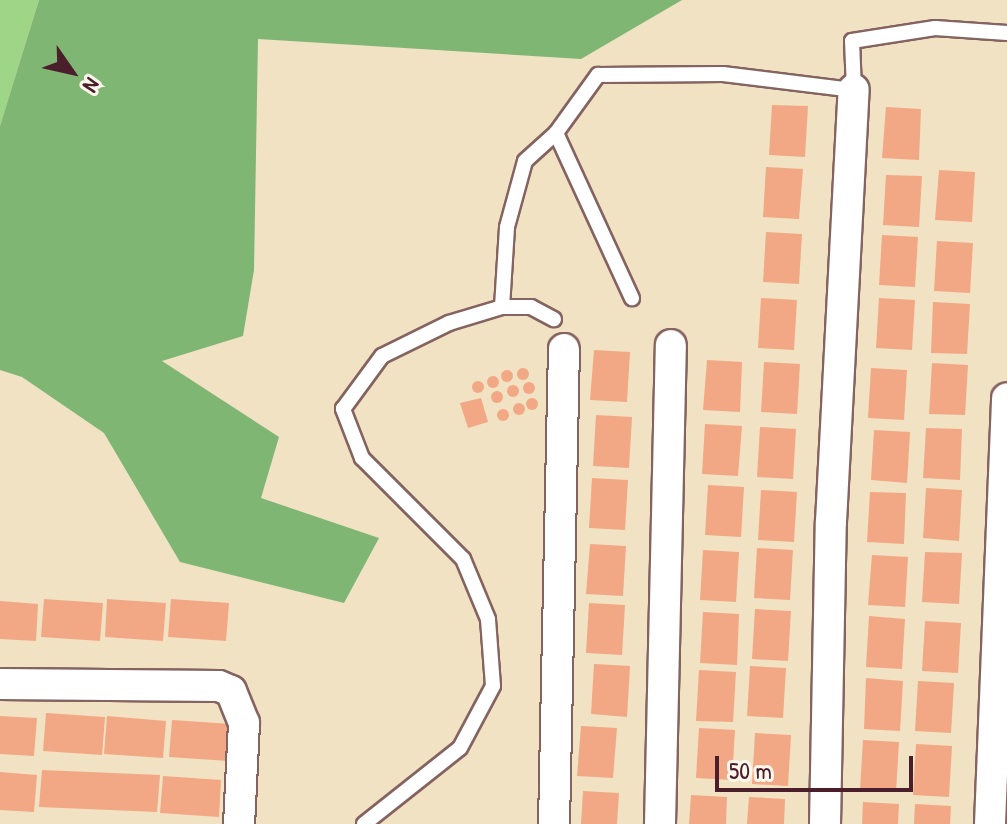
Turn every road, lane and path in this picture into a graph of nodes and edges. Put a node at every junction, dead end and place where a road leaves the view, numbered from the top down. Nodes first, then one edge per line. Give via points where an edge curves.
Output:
1 (1007, 33) edge
2 (854, 90) junction
3 (556, 133) junction
4 (632, 298) dead end
5 (502, 307) junction
6 (554, 319) dead end
7 (671, 345) dead end
8 (564, 349) dead end
9 (1007, 398) edge
10 (0, 684) edge
11 (239, 824) edge
12 (364, 824) edge
13 (554, 824) edge
14 (660, 824) edge
15 (825, 824) edge
16 (990, 824) edge

1 - 2 lane via 935,28 852,41
2 - 3 lane via 723,74 598,75
2 - 15 street via 831,522
3 - 4 lane
3 - 5 lane via 525,161 507,227
5 - 6 lane via 531,307
5 - 12 lane via 449,323 382,356 343,409 362,458 463,559 488,619 493,686 460,748
7 - 14 street
8 - 13 street
9 - 16 street
10 - 11 street via 219,686 231,691 244,723

